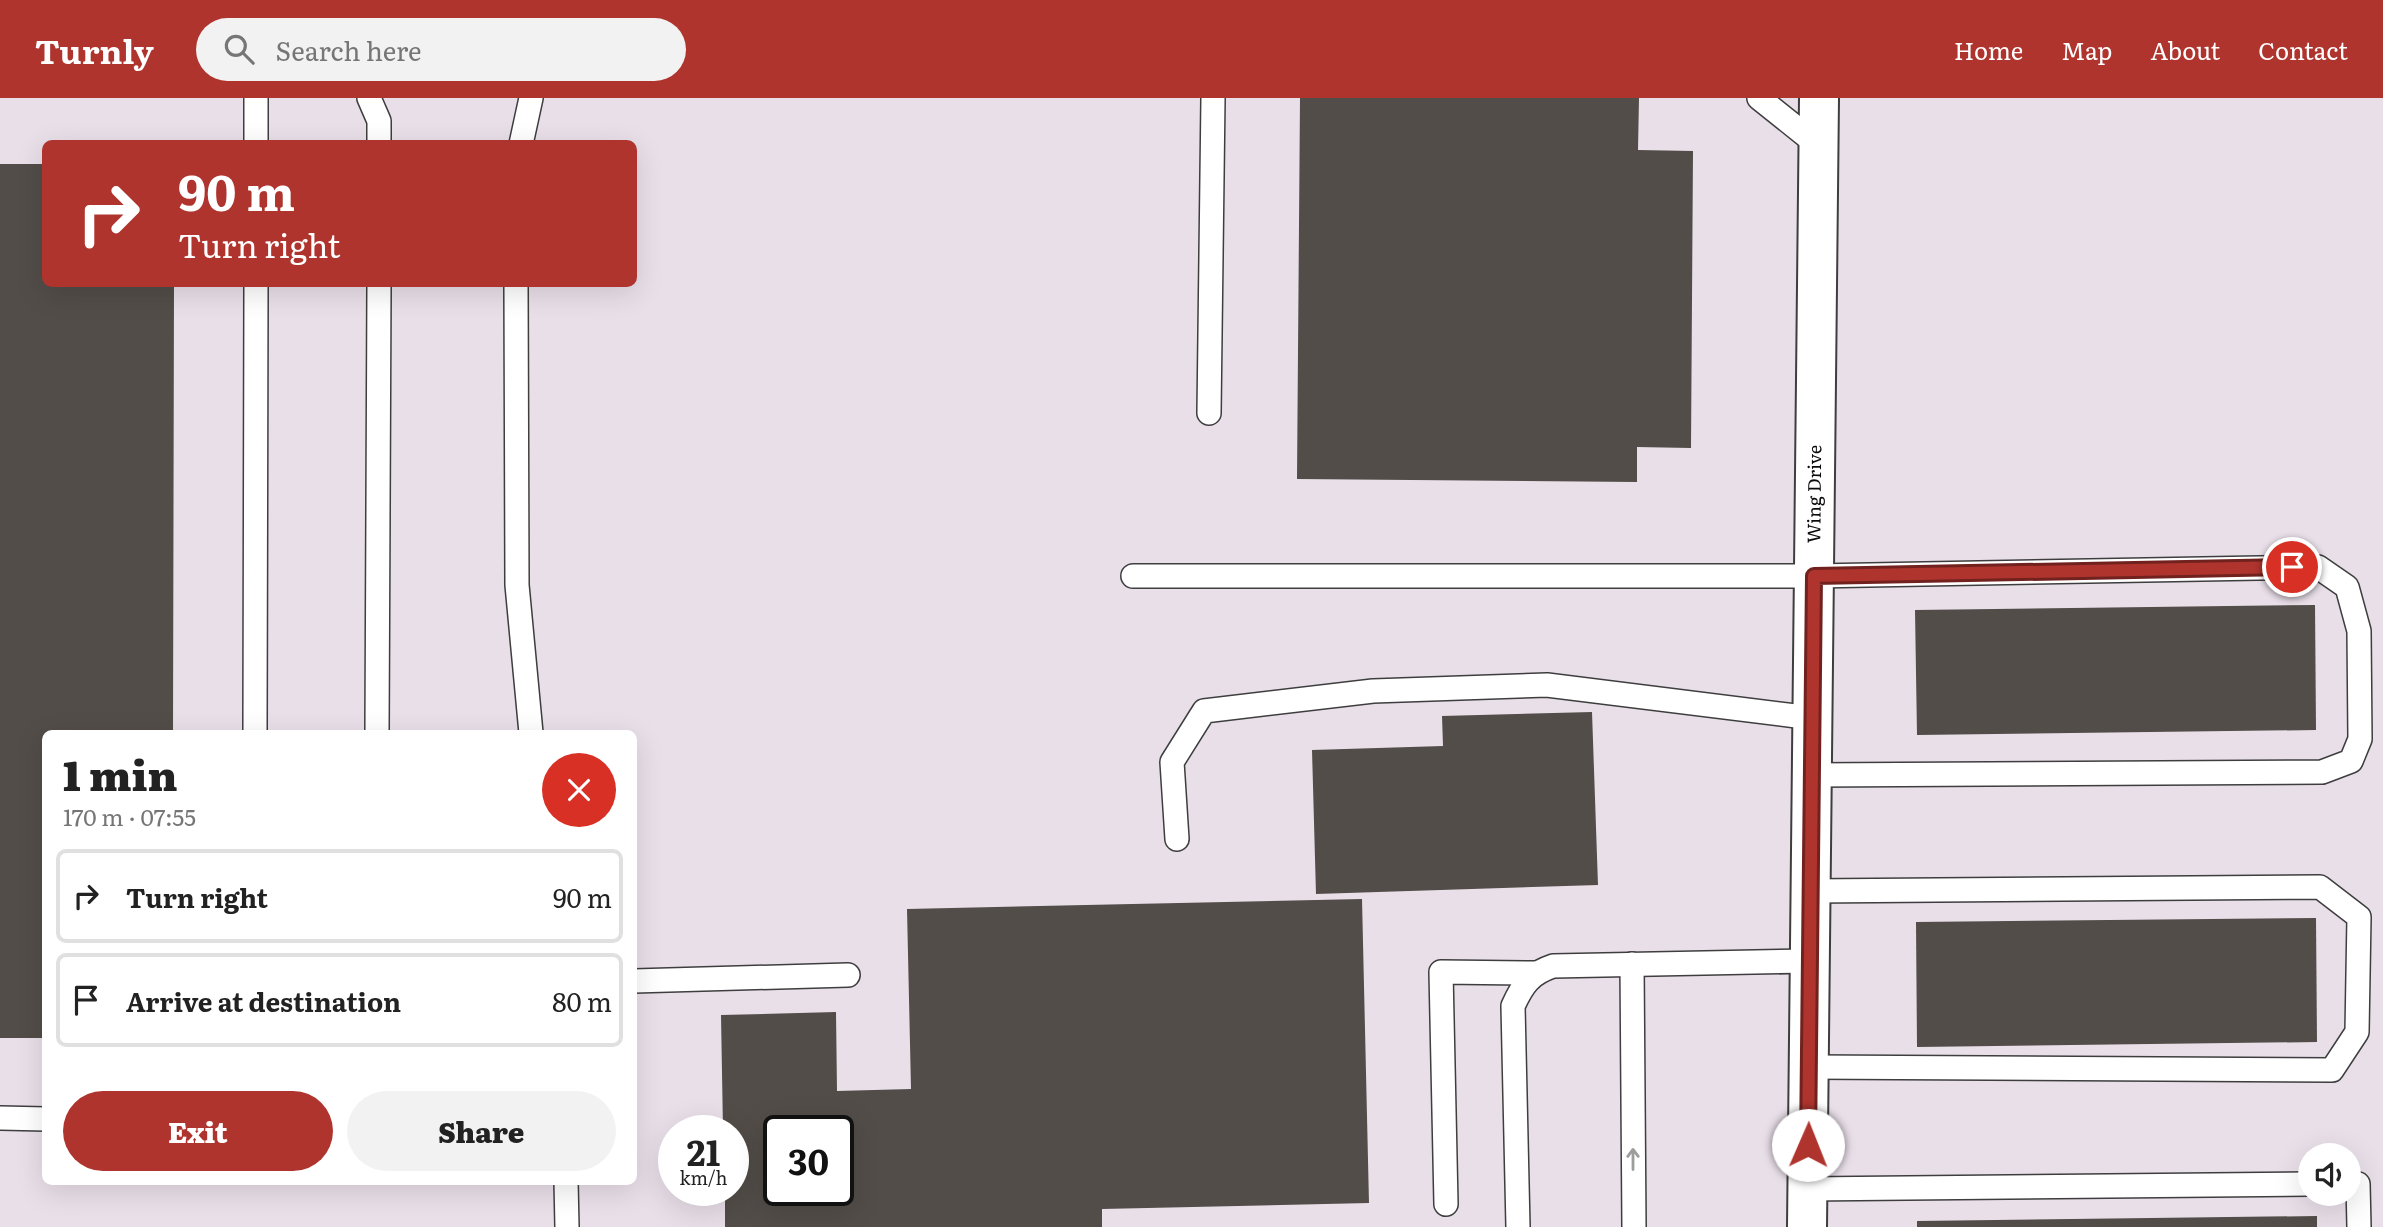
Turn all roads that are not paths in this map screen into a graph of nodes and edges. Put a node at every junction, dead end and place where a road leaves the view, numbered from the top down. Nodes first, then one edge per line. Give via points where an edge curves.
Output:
1 (256, 98) edge
2 (369, 98) edge
3 (531, 98) edge
4 (1213, 98) edge
5 (1759, 98) edge
6 (1819, 98) edge
7 (256, 140) edge
8 (379, 140) edge
9 (522, 140) edge
10 (1819, 146) junction
11 (256, 287) edge
12 (379, 287) edge
13 (516, 287) edge
14 (1209, 412) dead end
15 (1133, 576) dead end
16 (1814, 576) junction
17 (1812, 718) junction
18 (255, 730) edge
19 (377, 730) edge
20 (531, 730) edge
21 (1812, 775) junction
22 (1177, 839) dead end
23 (1810, 891) junction
24 (1810, 961) junction
25 (1632, 964) junction
26 (1534, 973) junction
27 (848, 975) dead end
28 (637, 981) edge
29 (1809, 1067) junction
30 (0, 1118) edge
31 (42, 1119) edge
32 (2298, 1184) edge
33 (566, 1185) edge
34 (1807, 1189) junction
35 (1446, 1204) dead end
36 (2359, 1206) edge
37 (567, 1227) edge
38 (1518, 1227) edge
39 (1634, 1227) edge
40 (1807, 1227) edge
41 (2359, 1227) edge

1 - 7 lane
2 - 8 lane via 379,121
3 - 9 lane
4 - 14 lane
5 - 10 lane
6 - 10 street, Wing Drive
10 - 16 street, Wing Drive
11 - 18 lane
12 - 19 lane
13 - 20 lane via 517,585
15 - 16 lane
16 - 17 street, Wing Drive
16 - 21 lane via 2318,566 2347,587 2359,631 2360,739 2351,761 2322,772
17 - 21 street, Wing Drive
17 - 22 lane via 1547,685 1373,691 1204,711 1172,762
21 - 23 street, Wing Drive
23 - 24 street, Wing Drive
23 - 29 lane via 2320,887 2359,916 2357,1032 2332,1070
24 - 25 lane
24 - 29 street, Wing Drive
25 - 26 lane via 1553,966
39 -> 25 lane
26 - 35 lane via 1441,972
26 - 38 lane via 1522,985 1513,1006
27 - 28 lane
29 - 34 street, Wing Drive
30 - 31 lane
32 - 34 lane
33 - 37 lane
34 - 40 street, Wing Drive
36 - 41 lane

